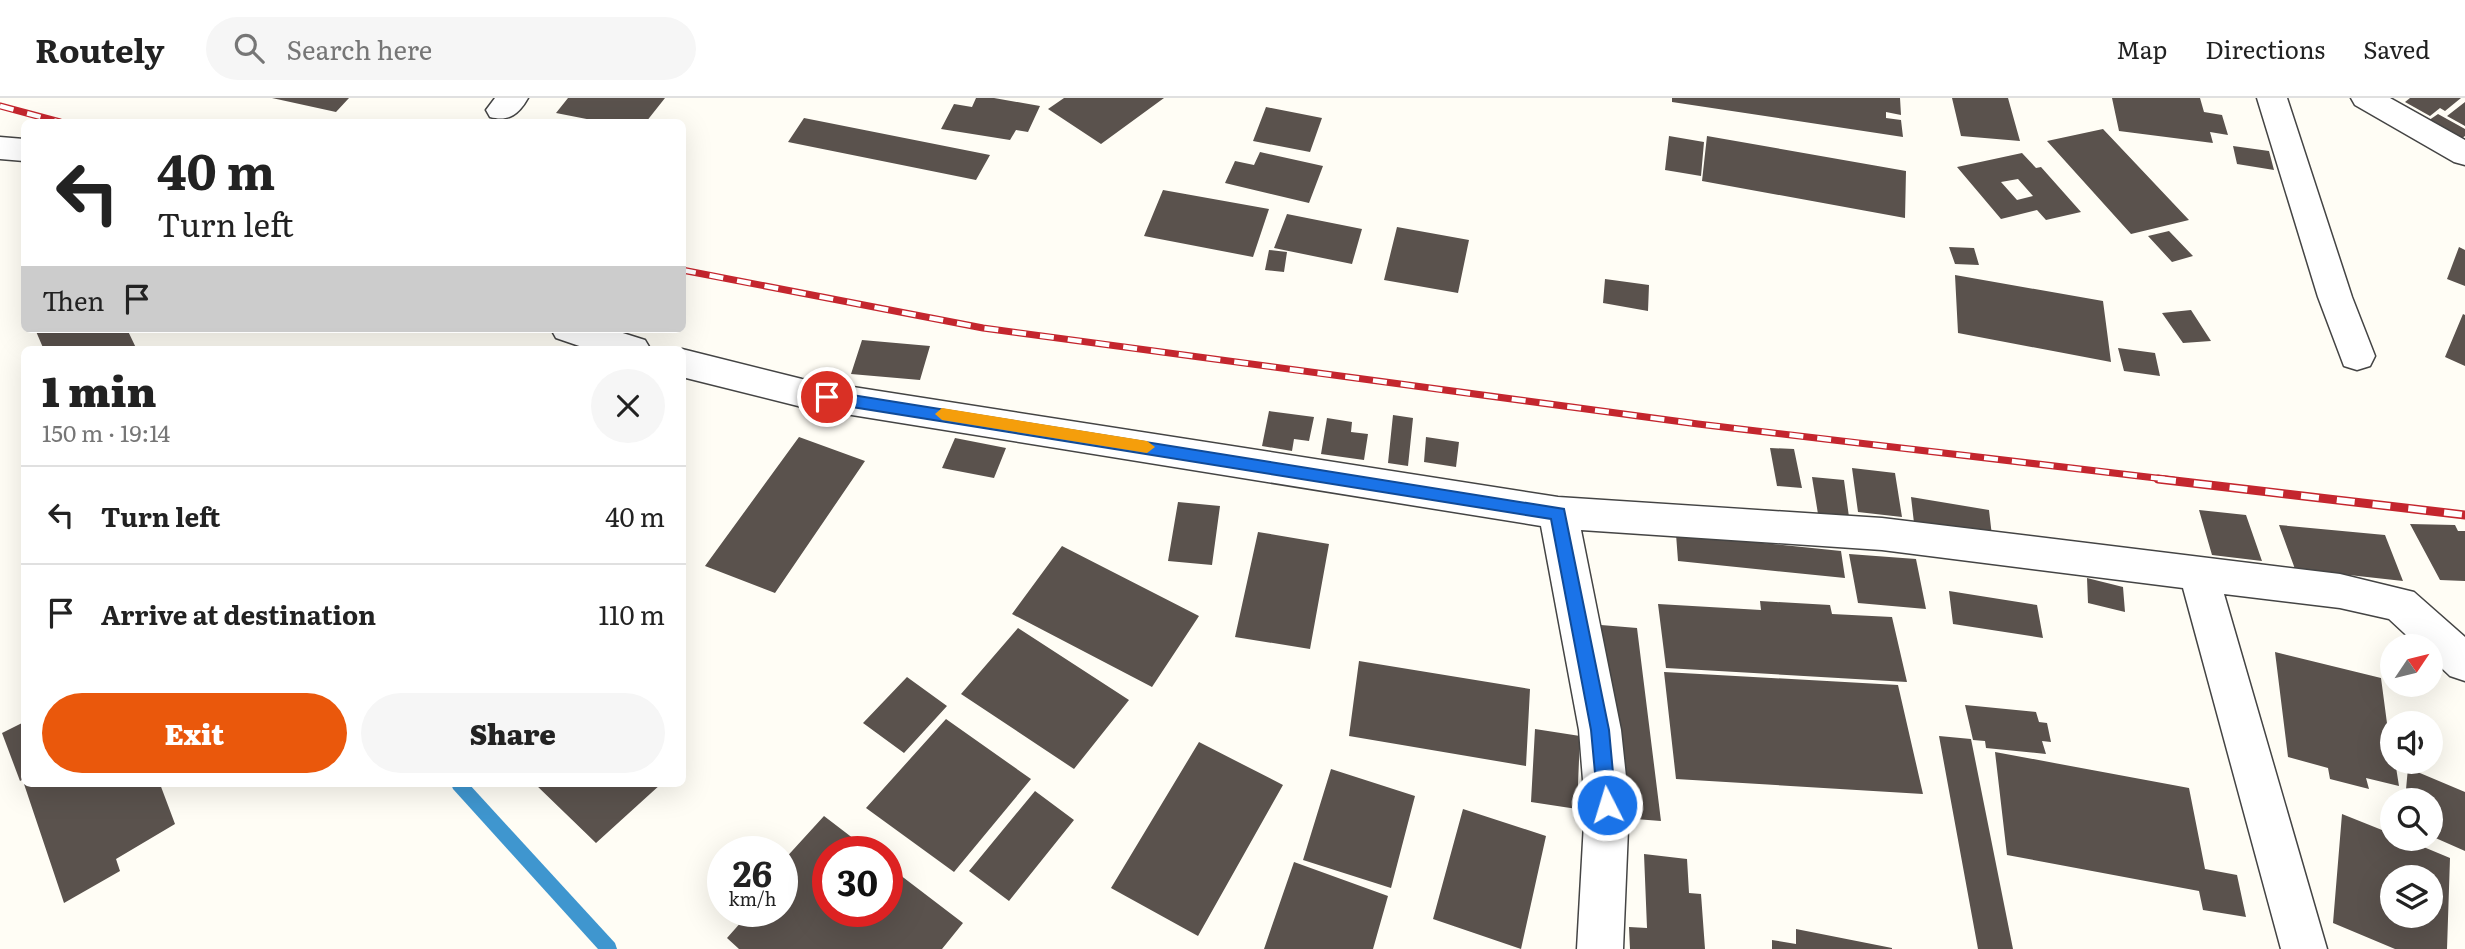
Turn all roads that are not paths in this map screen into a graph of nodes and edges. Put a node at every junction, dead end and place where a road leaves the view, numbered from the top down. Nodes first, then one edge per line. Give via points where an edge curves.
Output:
1 (2272, 98) edge
2 (2366, 98) edge
3 (0, 148) edge
4 (21, 150) edge
5 (2465, 154) edge
6 (580, 333) edge
7 (621, 346) edge
8 (2357, 356) dead end
9 (686, 364) edge
10 (1558, 513) junction
11 (2199, 575) junction
12 (2465, 663) edge
13 (1600, 949) edge
14 (2304, 949) edge

1 - 8 street
2 - 5 street
3 - 4 street
6 - 7 street
9 - 10 street via 802,393
10 - 11 street via 1882,534
10 - 13 street via 1600,730 1607,805
11 - 12 street via 2340,591 2400,604
11 - 14 street

